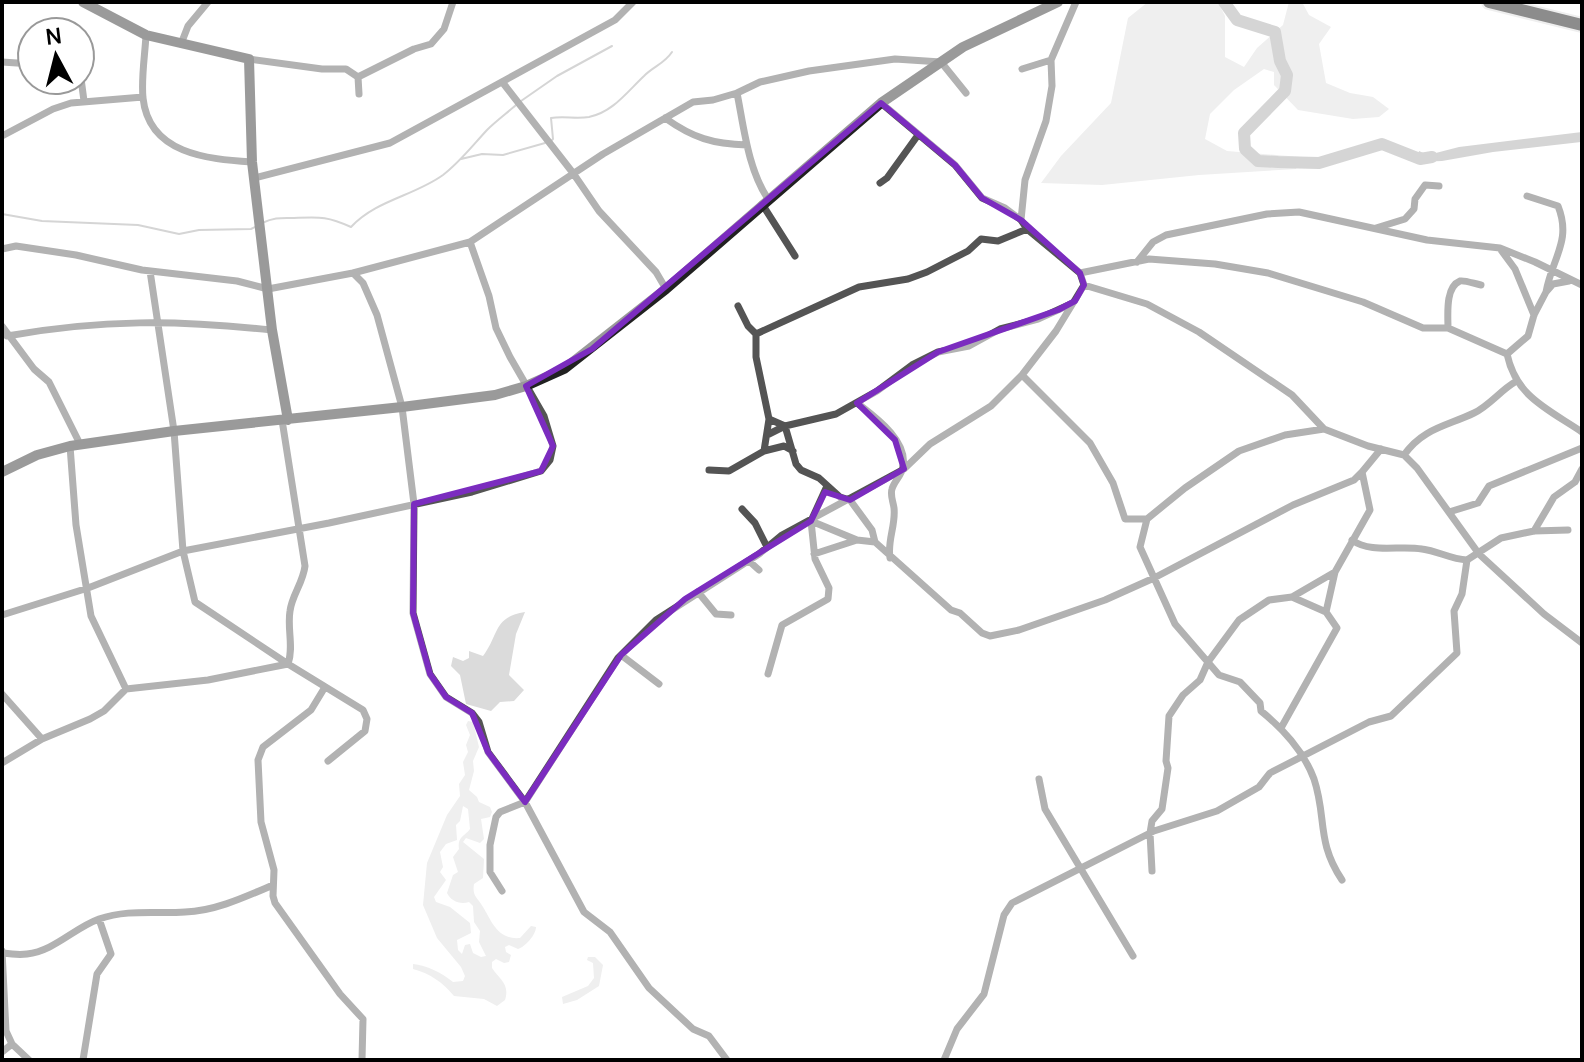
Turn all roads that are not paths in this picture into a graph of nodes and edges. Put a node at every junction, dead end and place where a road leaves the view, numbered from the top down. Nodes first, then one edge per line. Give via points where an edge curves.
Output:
1 (83, 2) edge
2 (208, 2) edge
3 (453, 2) edge
4 (633, 2) edge
5 (1058, 2) edge
6 (1076, 2) edge
7 (1491, 2) edge
8 (1582, 25) edge
9 (146, 35) junction
10 (181, 44) junction
11 (249, 59) junction
12 (1051, 60) junction
13 (941, 62) junction
14 (1022, 69) dead end
15 (358, 77) junction
16 (503, 83) junction
17 (737, 93) junction
18 (966, 93) dead end
19 (359, 94) dead end
20 (83, 96) edge
21 (143, 97) junction
22 (84, 101) junction
23 (881, 103) junction
24 (665, 118) junction
25 (918, 135) junction
26 (2, 136) edge
27 (747, 145) junction
28 (252, 162) junction
29 (573, 173) junction
30 (254, 182) junction
31 (880, 183) dead end
32 (1439, 186) dead end
33 (1527, 196) dead end
34 (765, 202) junction
35 (1021, 220) junction
36 (1027, 229) junction
37 (1374, 229) junction
38 (470, 242) junction
39 (1500, 248) junction
40 (2, 249) edge
41 (795, 256) dead end
42 (1137, 262) junction
43 (1550, 269) junction
44 (150, 271) junction
45 (353, 273) junction
46 (1080, 273) junction
47 (1571, 280) junction
48 (1084, 285) junction
49 (1481, 285) dead end
50 (1582, 285) edge
51 (268, 289) junction
52 (666, 289) junction
53 (1546, 292) junction
54 (1075, 301) junction
55 (738, 306) dead end
56 (1534, 315) junction
57 (158, 321) junction
58 (1448, 328) junction
59 (4, 330) edge
60 (272, 330) junction
61 (756, 334) junction
62 (1507, 354) junction
63 (1022, 375) junction
64 (1515, 382) junction
65 (526, 386) junction
66 (857, 403) junction
67 (402, 407) junction
68 (769, 419) junction
69 (285, 420) junction
70 (785, 426) junction
71 (1324, 429) junction
72 (174, 431) junction
73 (1582, 432) edge
74 (767, 435) junction
75 (75, 445) junction
76 (1582, 448) edge
77 (1381, 449) junction
78 (764, 451) junction
79 (793, 451) junction
80 (1404, 455) junction
81 (904, 469) junction
82 (1582, 469) edge
83 (709, 470) dead end
84 (2, 472) edge
85 (1362, 472) junction
86 (827, 486) junction
87 (850, 500) junction
88 (414, 504) junction
89 (742, 509) dead end
90 (1449, 512) junction
91 (1147, 519) junction
92 (811, 521) junction
93 (300, 529) junction
94 (1568, 530) dead end
95 (1534, 531) junction
96 (857, 540) junction
97 (1352, 540) junction
98 (875, 542) junction
99 (767, 547) junction
100 (183, 551) junction
101 (814, 554) junction
102 (1479, 554) junction
103 (890, 558) junction
104 (1467, 560) junction
105 (749, 561) junction
106 (759, 570) dead end
107 (1335, 572) junction
108 (1154, 578) junction
109 (88, 588) junction
110 (698, 592) junction
111 (1292, 597) junction
112 (1326, 612) junction
113 (2, 615) edge
114 (731, 615) dead end
115 (1582, 643) edge
116 (621, 655) junction
117 (1208, 662) junction
118 (288, 664) junction
119 (768, 674) dead end
120 (1219, 675) junction
121 (1200, 680) junction
122 (659, 684) dead end
123 (325, 687) junction
124 (126, 689) junction
125 (2, 694) edge
126 (1281, 728) junction
127 (42, 739) junction
128 (1302, 758) junction
129 (328, 761) dead end
130 (2, 763) edge
131 (1039, 779) dead end
132 (525, 802) junction
133 (1150, 833) junction
134 (1080, 869) junction
135 (1152, 871) dead end
136 (1342, 880) dead end
137 (273, 885) junction
138 (502, 891) dead end
139 (99, 919) junction
140 (2, 952) edge
141 (1133, 956) dead end
142 (12, 1044) junction
143 (2, 1052) edge
144 (29, 1060) edge
145 (83, 1060) edge
146 (362, 1060) edge
147 (727, 1060) edge
148 (944, 1060) edge

1 - 9 street
2 - 10 street
3 - 15 street via 444,29 431,44
4 - 16 street via 615,20
5 - 13 street
6 - 12 street
7 - 8 highway
9 - 10 street
9 - 21 street
10 - 11 street
11 - 15 street via 346,69
11 - 28 street
12 - 14 street
12 - 35 street via 1046,121 1025,180
13 - 17 street via 895,59 809,71
13 - 18 street
13 - 23 street
15 - 19 street
16 - 29 street
16 - 30 street via 390,143
17 - 24 street via 693,102
17 - 27 street
20 - 22 street
21 - 22 street
21 - 28 street via 151,127 172,146 198,157
22 - 26 street via 53,109
23 - 25 street
23 - 34 street
24 - 27 street via 716,144
24 - 29 street
25 - 31 street
25 - 35 street via 955,165 982,198
27 - 34 street
28 - 30 street
29 - 38 street
29 - 52 street
30 - 51 street
32 - 37 street via 1425,185 1405,219
33 - 43 street via 1558,206 1563,220 1564,239
34 - 41 street
34 - 52 street
35 - 36 street
36 - 46 street
36 - 61 street via 998,241 981,239 927,272 859,287
37 - 39 street
37 - 42 street via 1299,212 1267,214 1166,235
38 - 45 street
38 - 65 street via 496,328
39 - 43 street
39 - 56 street
40 - 44 street via 16,246
42 - 46 street
42 - 58 street via 1215,264 1268,273 1363,302 1423,328
43 - 47 street
43 - 53 street
44 - 51 street
44 - 57 street
45 - 51 street
45 - 67 street via 377,315
46 - 48 street
47 - 50 street
47 - 53 street via 1553,284
48 - 54 street
48 - 71 street via 1147,304 1199,332 1292,395
49 - 58 street via 1458,282 1448,307
51 - 60 street
52 - 65 street via 564,369
53 - 56 street
54 - 63 street
54 - 66 street via 969,346 938,352
55 - 61 street
56 - 62 street via 1528,336
57 - 59 street
57 - 60 street
57 - 72 street
58 - 62 street
59 - 75 street via 49,382
60 - 69 street
61 - 68 street
62 - 64 street
63 - 81 street via 991,406 930,444
63 - 91 street via 1090,443 1113,483 1125,519
64 - 73 street
64 - 80 street via 1478,411 1415,440
65 - 67 street
65 - 88 street via 544,416 553,446 541,471
66 - 70 street via 836,414
66 - 81 street via 895,440
67 - 69 street
67 - 88 street
68 - 70 street
68 - 74 street
69 - 72 street
69 - 93 street
70 - 74 street
70 - 79 street
71 - 77 street
71 - 91 street via 1239,451
72 - 75 street
72 - 100 street
74 - 78 street
75 - 84 street
75 - 109 street via 76,525
76 - 90 street via 1489,486 1478,503
77 - 80 street
77 - 85 street
78 - 79 street via 784,446
78 - 83 street via 729,471
79 - 86 street via 801,470
80 - 90 street
81 - 87 street
81 - 103 street via 892,486
82 - 95 street via 1575,482 1554,497
85 - 97 street via 1370,510
85 - 108 street
86 - 87 street
86 - 92 street
87 - 92 street
87 - 98 street
88 - 93 street
88 - 132 street via 413,613 430,674 446,697 479,722 488,752
89 - 99 street
90 - 102 street
91 - 108 street via 1140,547
92 - 96 street
92 - 99 street
92 - 101 street
93 - 100 street
93 - 118 street via 305,566 290,608
94 - 95 street
95 - 102 street via 1501,538
96 - 98 street
96 - 101 street
97 - 104 street via 1361,546 1423,549
97 - 107 street
98 - 103 street
99 - 105 street
100 - 109 street
100 - 118 street via 200,608
101 - 119 street via 829,588 828,599 782,625
102 - 104 street
102 - 115 street
103 - 108 street via 990,636 1105,600
104 - 128 street via 1454,611 1457,653 1391,716
105 - 106 street
105 - 110 street
107 - 111 street
107 - 112 street
108 - 117 street via 1175,624
109 - 113 street
109 - 124 street via 91,616
110 - 114 street via 716,614
110 - 116 street via 656,620
111 - 112 street
111 - 117 street via 1269,600 1239,620
112 - 126 street via 1337,628
116 - 122 street
116 - 132 street
117 - 120 street
117 - 121 street
118 - 123 street
118 - 124 street
120 - 121 street
120 - 126 street via 1240,682
121 - 133 street via 1169,716 1162,809
123 - 129 street via 363,710 367,719 365,731
123 - 137 street via 311,710 263,747 258,760 261,822
124 - 127 street via 104,711
125 - 127 street
126 - 128 street
127 - 130 street
128 - 133 street via 1270,773 1259,787 1217,811
128 - 136 street via 1313,778 1323,845
131 - 134 street via 1045,809
132 - 138 street via 496,817 490,872
132 - 147 street via 584,912 610,932 649,988 693,1029 709,1036
133 - 134 street
133 - 135 street
134 - 141 street
134 - 148 street via 1008,906 984,994 957,1029
137 - 139 street via 206,910 144,911
137 - 146 street via 275,903 363,1019
139 - 140 street via 46,949 27,955
139 - 145 street via 111,954 97,974
140 - 142 street via 3,1015
142 - 143 street
142 - 144 street

